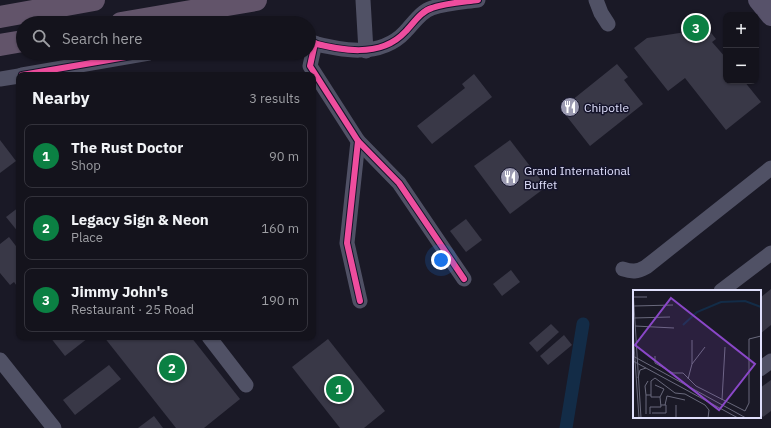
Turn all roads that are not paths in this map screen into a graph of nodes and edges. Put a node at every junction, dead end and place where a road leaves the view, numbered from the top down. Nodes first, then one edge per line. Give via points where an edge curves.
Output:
1 (94, 0) edge
2 (176, 0) edge
3 (256, 0) edge
4 (363, 0) edge
5 (478, 0) edge
6 (596, 0) edge
7 (758, 0) edge
8 (124, 16) edge
9 (162, 16) edge
10 (771, 16) edge
11 (0, 18) edge
12 (608, 24) dead end
13 (16, 42) edge
14 (316, 43) edge
15 (0, 45) edge
16 (366, 51) junction
17 (110, 60) edge
18 (310, 60) edge
19 (42, 72) edge
20 (314, 72) edge
21 (16, 76) edge
22 (316, 76) edge
23 (0, 79) edge
24 (358, 142) junction
25 (771, 168) edge
26 (771, 252) edge
27 (623, 270) dead end
28 (464, 279) dead end
29 (722, 290) edge
30 (360, 301) dead end
31 (211, 340) edge
32 (0, 360) edge
33 (771, 361) edge
34 (761, 368) edge
35 (246, 385) dead end
36 (54, 428) edge

1 - 11 highway
2 - 8 highway
3 - 9 highway
4 - 16 street
5 - 16 street via 431,8 392,42
6 - 12 street
7 - 10 main road
13 - 15 highway
14 - 16 street via 338,49
17 - 19 street
18 - 20 street via 310,66
21 - 23 street
22 - 24 street
24 - 28 street via 399,183
24 - 30 street via 347,243
25 - 27 street via 646,267 632,272
26 - 29 street
31 - 35 street
32 - 36 street
33 - 34 street

